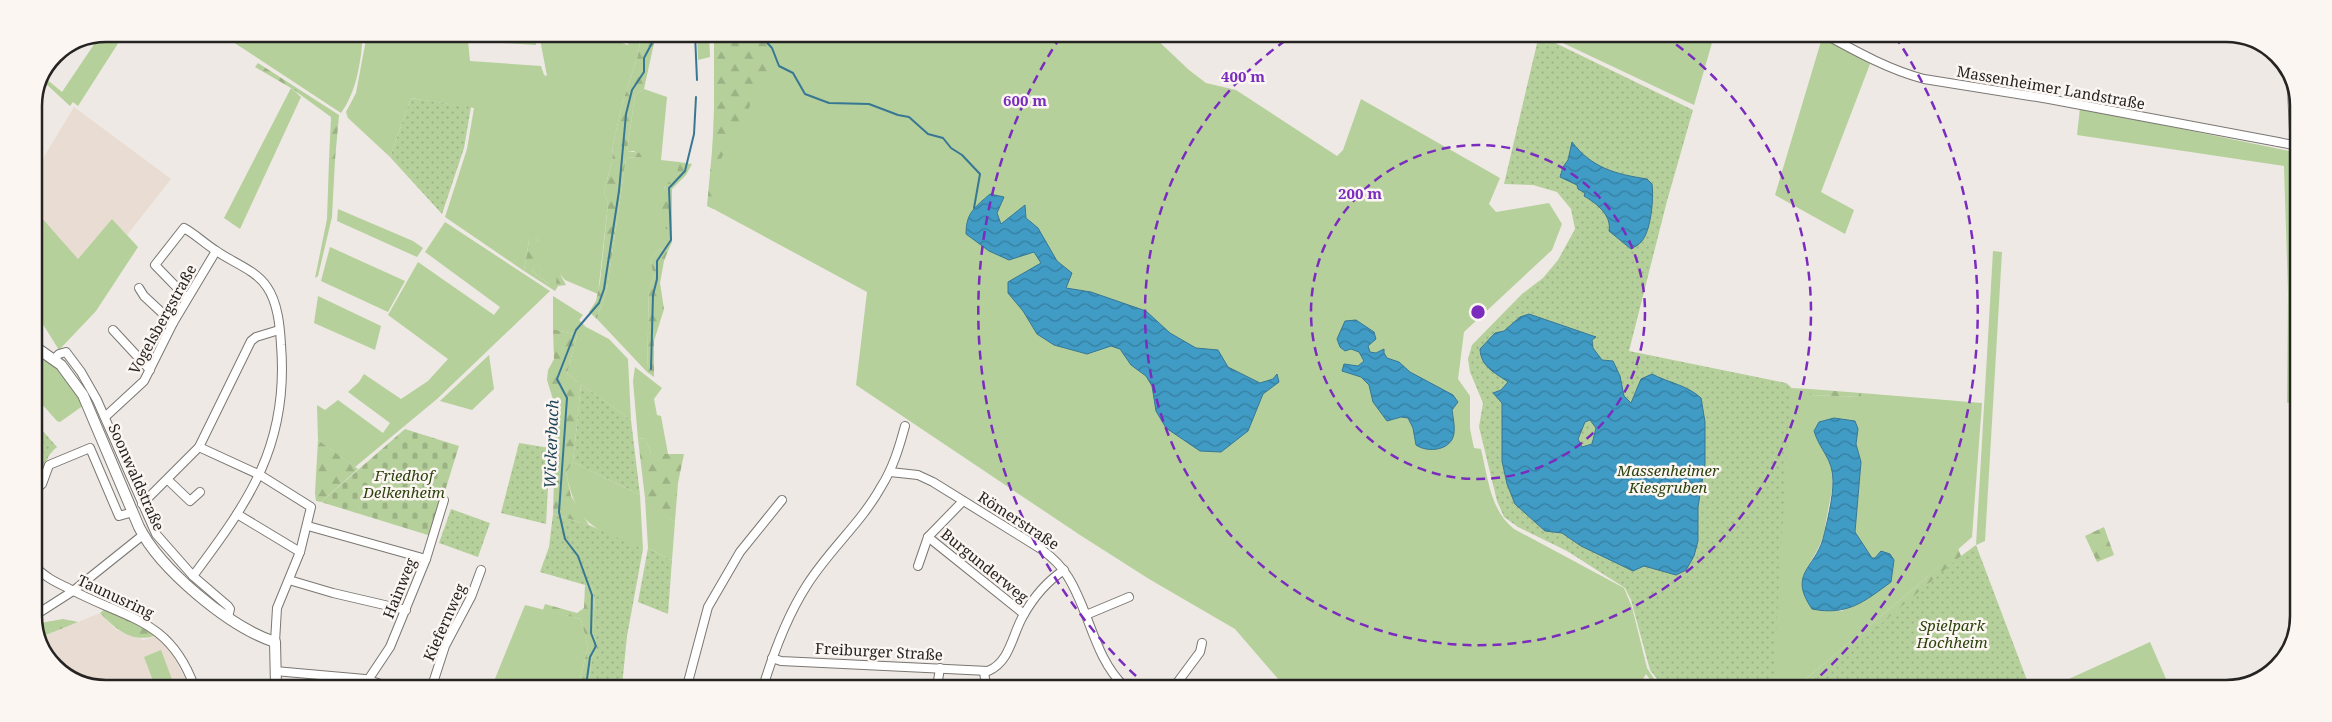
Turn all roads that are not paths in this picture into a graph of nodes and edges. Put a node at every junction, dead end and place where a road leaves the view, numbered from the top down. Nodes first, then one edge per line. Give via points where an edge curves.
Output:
1 (1839, 42) edge
2 (2289, 144) edge
3 (216, 251) junction
4 (139, 288) dead end
5 (187, 298) junction
6 (173, 323) junction
7 (113, 330) dead end
8 (279, 330) junction
9 (42, 352) edge
10 (53, 360) junction
11 (150, 370) junction
12 (105, 417) junction
13 (904, 426) dead end
14 (199, 447) junction
15 (890, 472) junction
16 (260, 475) junction
17 (168, 480) junction
18 (43, 481) edge
19 (200, 492) dead end
20 (444, 500) dead end
21 (782, 500) dead end
22 (963, 501) junction
23 (142, 504) junction
24 (133, 512) junction
25 (237, 514) junction
26 (308, 526) junction
27 (143, 535) junction
28 (928, 537) junction
29 (300, 552) junction
30 (426, 559) junction
31 (918, 566) dead end
32 (481, 570) dead end
33 (1064, 570) junction
34 (43, 574) edge
35 (193, 576) junction
36 (289, 580) junction
37 (73, 591) junction
38 (1129, 597) dead end
39 (43, 610) edge
40 (406, 610) junction
41 (1024, 614) junction
42 (1086, 615) junction
43 (228, 617) junction
44 (275, 642) junction
45 (1202, 643) dead end
46 (772, 658) junction
47 (940, 668) junction
48 (275, 671) junction
49 (984, 671) junction
50 (191, 680) edge
51 (276, 680) edge
52 (368, 680) joint
53 (434, 680) edge
54 (689, 680) edge
55 (765, 680) edge
56 (938, 680) edge
57 (985, 680) edge
58 (1119, 680) edge
59 (1179, 680) edge

1 - 2 street, Massenheimer Landstraße, bridge via 1905,74 1924,79
3 - 5 street, Vogelsbergstraße
3 - 5 street via 184,228 155,266
3 - 8 street via 245,268 266,286 274,302
4 - 6 street
5 - 6 street, Vogelsbergstraße
6 - 11 street, Vogelsbergstraße
7 - 11 street
8 - 14 street via 251,340
8 - 16 street via 284,376 276,434
9 - 10 main road, Soonwaldstraße
10 - 12 street via 62,352 68,354 90,386
10 - 24 main road, Soonwaldstraße via 69,374 89,407
11 - 12 street, Vogelsbergstraße via 140,387
12 - 23 street
13 - 15 street
14 - 16 street
14 - 17 street
15 - 22 street, Römerstraße via 918,475
15 - 46 street via 800,596
16 - 25 street
16 - 26 street via 311,507
17 - 19 street via 190,502
17 - 23 street
18 - 24 street via 47,466 91,449 118,514 122,516
20 - 30 street, Hainweg
21 - 54 street via 740,552 708,607
22 - 28 street
22 - 33 street, Römerstraße via 1042,549
23 - 35 street via 158,538
24 - 27 main road, Soonwaldstraße
25 - 29 street
25 - 35 street
26 - 29 street
26 - 30 street
27 - 37 street
27 - 43 main road, Soonwaldstraße via 191,589
28 - 31 street
28 - 41 street, Burgunderweg
29 - 36 street
30 - 40 street, Hainweg
32 - 53 street, Kiefernweg via 471,597 445,646
33 - 41 street via 1035,596
33 - 42 street, Römerstraße
34 - 37 street, Taunusring
35 - 43 street via 228,606
36 - 40 street
36 - 44 street via 277,608
37 - 39 street
37 - 50 street, Taunusring via 154,628 180,655
38 - 42 street
40 - 52 street, Hainweg via 390,647
41 - 49 street via 1008,651 996,666
42 - 58 street, Römerstraße via 1109,667
43 - 44 main road, Soonwaldstraße
44 - 48 main road
45 - 59 street via 1200,652
46 - 47 street, Freiburger Straße
46 - 55 street
47 - 49 street, Freiburger Straße
47 - 56 street
48 - 51 main road
48 - 52 street
49 - 57 street

